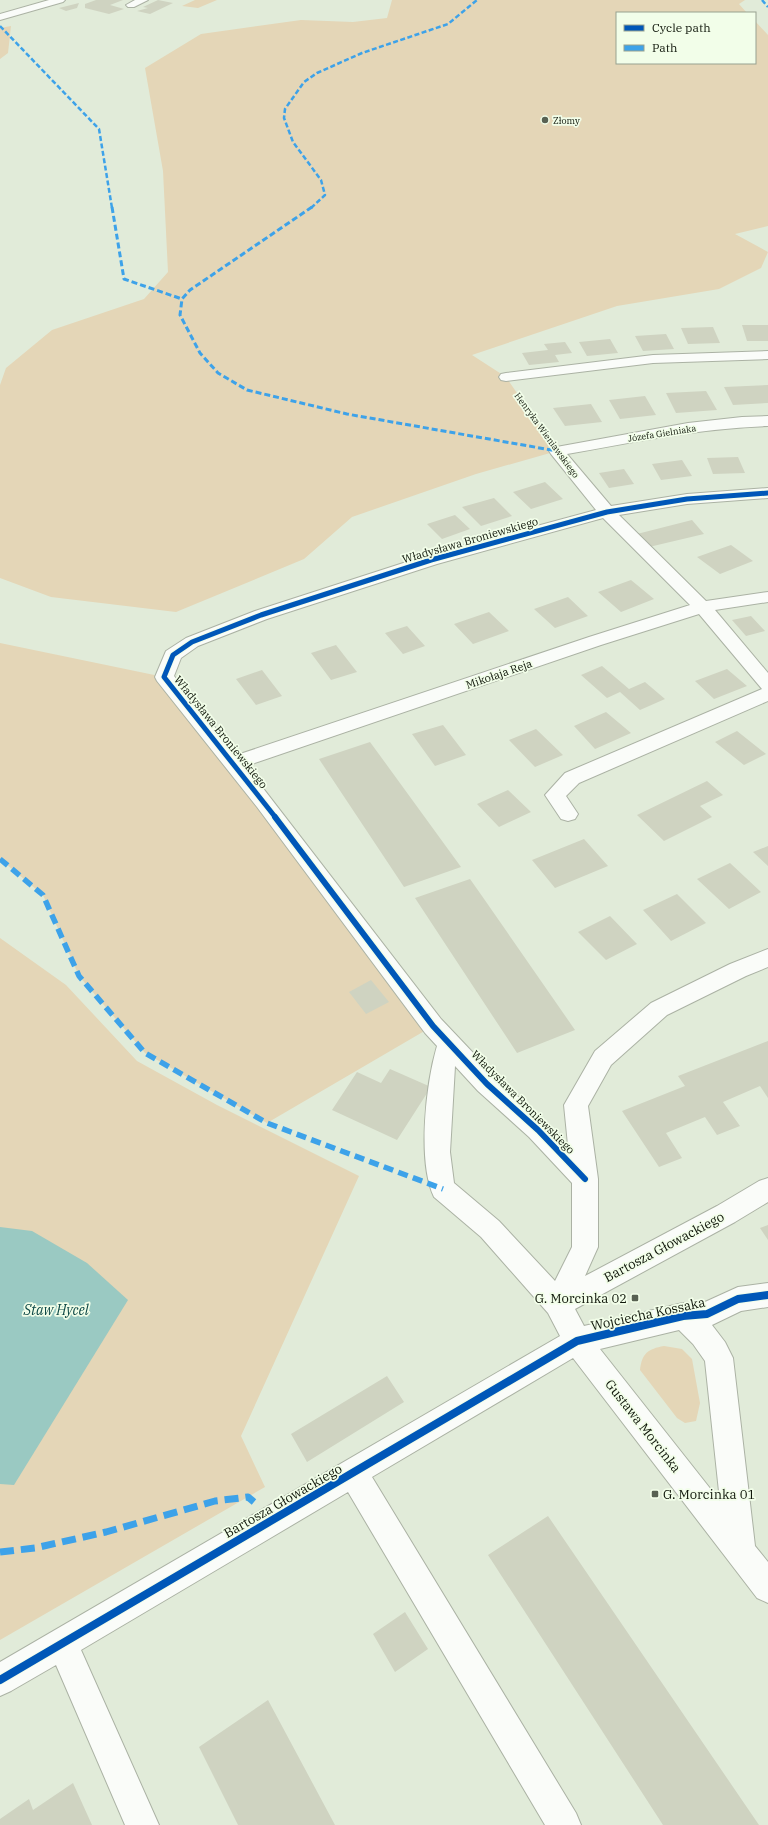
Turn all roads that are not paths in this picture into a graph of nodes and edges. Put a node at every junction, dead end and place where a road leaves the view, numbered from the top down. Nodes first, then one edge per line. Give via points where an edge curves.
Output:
1 (60, 0) edge
2 (144, 0) edge
3 (131, 5) dead end
4 (0, 17) edge
5 (768, 355) edge
6 (506, 377) road end
7 (768, 421) edge
8 (557, 451) joint
9 (768, 493) edge
10 (607, 512) junction
11 (768, 597) edge
12 (702, 607) junction
13 (768, 685) edge
14 (768, 694) edge
15 (234, 763) junction
16 (568, 814) dead end
17 (768, 958) edge
18 (450, 1044) junction
19 (585, 1179) junction
20 (768, 1189) edge
21 (768, 1295) edge
22 (558, 1304) junction
23 (683, 1316) junction
24 (577, 1341) junction
25 (353, 1473) junction
26 (741, 1552) junction
27 (768, 1587) edge
28 (62, 1643) junction
29 (0, 1680) edge
30 (142, 1825) edge
31 (564, 1825) edge

1 - 4 street
2 - 3 street
5 - 6 street, Henryka Wieniawskiego via 653,359
7 - 8 street, Józefa Gielniaka via 745,421 670,431
8 - 10 street, Henryka Wieniawskiego
9 - 10 street, Władysława Broniewskiego via 687,500
10 - 12 street, Henryka Wieniawskiego via 626,534
10 - 15 street, Władysława Broniewskiego via 431,560 261,615 192,642 173,655 164,677
11 - 12 street, Mikołaja Reja
12 - 13 street, Henryka Wieniawskiego
12 - 15 street, Mikołaja Reja
14 - 16 street via 572,778 555,795
15 - 18 street, Władysława Broniewskiego via 433,1026
17 - 19 street via 659,1008 603,1058 576,1105
18 - 19 street, Władysława Broniewskiego via 487,1084 538,1130
18 - 22 street, Gustawa Morcinka via 443,1067 439,1106 437,1152 443,1189 490,1229
19 - 22 street via 585,1247
20 - 22 street, Bartosza Głowackiego
21 - 23 street, Wojciecha Kossaka via 738,1299 707,1314
22 - 24 street, Gustawa Morcinka
23 - 24 street, Wojciecha Kossaka
23 - 26 street via 697,1326 709,1340 719,1358
24 - 25 street, Bartosza Głowackiego
24 - 26 street, Gustawa Morcinka
25 - 28 street, Bartosza Głowackiego
25 - 31 street
26 - 27 street, Gustawa Morcinka
28 - 29 street, Bartosza Głowackiego
28 - 30 street

